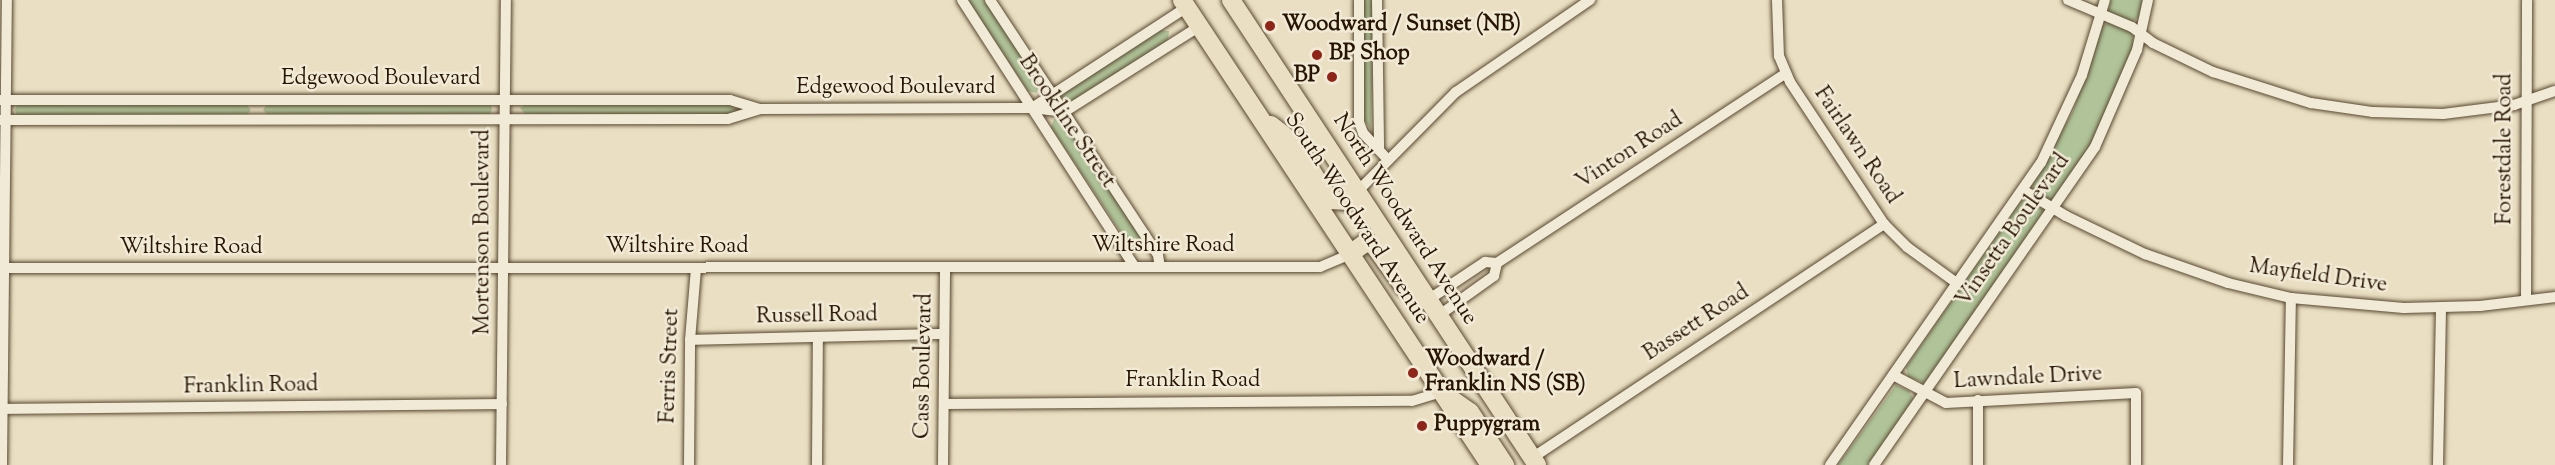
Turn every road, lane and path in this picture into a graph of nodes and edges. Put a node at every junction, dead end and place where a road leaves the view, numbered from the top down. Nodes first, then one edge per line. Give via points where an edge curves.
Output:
1 (7, 0) edge
2 (506, 0) edge
3 (962, 0) edge
4 (990, 0) edge
5 (1231, 0) edge
6 (1359, 0) edge
7 (1377, 0) edge
8 (1590, 0) edge
9 (1777, 0) edge
10 (2068, 0) edge
11 (2105, 0) edge
12 (2148, 0) edge
13 (2527, 0) edge
14 (1185, 3) edge
15 (2100, 15) junction
16 (1200, 26) junction
17 (2140, 32) junction
18 (1785, 74) junction
19 (2555, 91) edge
20 (1052, 95) junction
21 (3, 100) edge
22 (505, 100) junction
23 (2527, 102) junction
24 (1032, 108) junction
25 (760, 109) junction
26 (1064, 112) junction
27 (1258, 114) junction
28 (3, 120) edge
29 (505, 120) junction
30 (1379, 149) junction
31 (1388, 160) junction
32 (2023, 190) junction
33 (1356, 193) junction
34 (2054, 209) junction
35 (1884, 224) junction
36 (1350, 254) junction
37 (1497, 263) junction
38 (503, 267) junction
39 (945, 267) junction
40 (1135, 267) junction
41 (1160, 267) junction
42 (2, 268) edge
43 (696, 268) junction
44 (1958, 284) junction
45 (2555, 297) edge
46 (2292, 298) junction
47 (2526, 299) junction
48 (1428, 300) junction
49 (2440, 308) junction
50 (1438, 316) junction
51 (944, 334) junction
52 (818, 337) junction
53 (690, 340) junction
54 (1893, 375) junction
55 (1441, 392) junction
56 (1924, 394) junction
57 (1978, 400) junction
58 (502, 404) junction
59 (944, 404) junction
60 (1, 409) edge
61 (1533, 463) edge
62 (2, 465) edge
63 (501, 465) edge
64 (689, 465) edge
65 (817, 465) edge
66 (943, 465) edge
67 (1490, 465) edge
68 (1505, 465) edge
69 (1830, 465) edge
70 (1874, 465) edge
71 (1978, 465) edge
72 (2136, 465) edge
73 (2288, 465) edge
74 (2438, 465) edge

1 - 21 street
2 - 22 street, Mortenson Boulevard
3 - 24 street, Brookline Street
4 - 20 street, Brookline Street
5 - 33 main road, North Woodward Avenue
6 - 30 street via 1359,122 1363,133
7 - 30 street
8 - 31 street via 1471,80
9 - 18 street, Fairlawn Road via 1779,56
10 - 15 street
11 - 15 street, Vinsetta Boulevard
12 - 17 street, Vinsetta Boulevard
13 - 23 street, Forestdale Road
14 - 16 main road, South Woodward Avenue
14 - 20 street
15 - 17 street
15 - 32 street, Vinsetta Boulevard via 2073,97 2053,141
16 - 26 street
16 - 27 main road, South Woodward Avenue
17 - 23 street via 2154,43 2232,80 2289,98 2347,110 2443,114
17 - 34 street, Vinsetta Boulevard via 2113,112 2091,154
18 - 35 street, Fairlawn Road
18 - 37 street, Vinton Road
19 - 23 street
20 - 24 street
20 - 26 street, Brookline Street
21 - 22 street, Edgewood Boulevard
21 - 28 street
22 - 25 street, Edgewood Boulevard via 730,100
22 - 29 street, Mortenson Boulevard
23 - 47 street, Forestdale Road
24 - 25 street, Edgewood Boulevard
24 - 26 street, Edgewood Boulevard
24 - 40 street, Brookline Street
25 - 29 street, Edgewood Boulevard via 728,119
26 - 41 street, Brookline Street via 1158,255
27 - 33 main road via 1293,142 1330,201 1349,201
27 - 36 main road, South Woodward Avenue
28 - 29 street, Edgewood Boulevard
28 - 42 street
29 - 38 street, Mortenson Boulevard
30 - 31 street
31 - 33 street
32 - 34 street, Mayfield Drive
32 - 44 street, Vinsetta Boulevard
33 - 48 main road, North Woodward Avenue
34 - 46 street, Mayfield Drive via 2110,239 2182,268
34 - 56 street, Vinsetta Boulevard
35 - 44 street, Fairlawn Road via 1906,247
35 - 61 street, Bassett Road
36 - 41 street, Wiltshire Road via 1320,267
36 - 48 main road via 1365,243 1373,244 1404,287
36 - 55 main road, South Woodward Avenue
37 - 48 street, Vinton Road via 1485,262
37 - 50 street, Vinton Road via 1494,276
38 - 42 street, Wiltshire Road
38 - 43 street, Wiltshire Road
38 - 58 street, Mortenson Boulevard
39 - 40 street, Wiltshire Road
39 - 43 street, Wiltshire Road
39 - 51 street, Cass Boulevard
40 - 41 street, Wiltshire Road
42 - 60 street
43 - 53 street, Ferris Street
44 - 54 street, Vinsetta Boulevard
45 - 47 street, Mayfield Drive
46 - 49 street, Mayfield Drive
46 - 73 street
47 - 49 street, Mayfield Drive
48 - 50 main road, North Woodward Avenue
49 - 74 street
50 - 61 main road, North Woodward Avenue
51 - 52 street, Russell Road
51 - 59 street, Cass Boulevard
52 - 53 street, Russell Road
52 - 65 street
53 - 64 street, Ferris Street
54 - 56 street, Lawndale Drive
54 - 69 street, Vinsetta Boulevard
55 - 59 street, Franklin Road via 1412,401
55 - 67 main road, South Woodward Avenue
55 - 68 main road via 1470,412
56 - 57 street, Lawndale Drive via 1941,402
56 - 70 street, Vinsetta Boulevard
57 - 71 street
57 - 72 street, Lawndale Drive via 2136,393
58 - 60 street, Franklin Road
58 - 63 street, Mortenson Boulevard
59 - 66 street, Cass Boulevard
60 - 62 street

